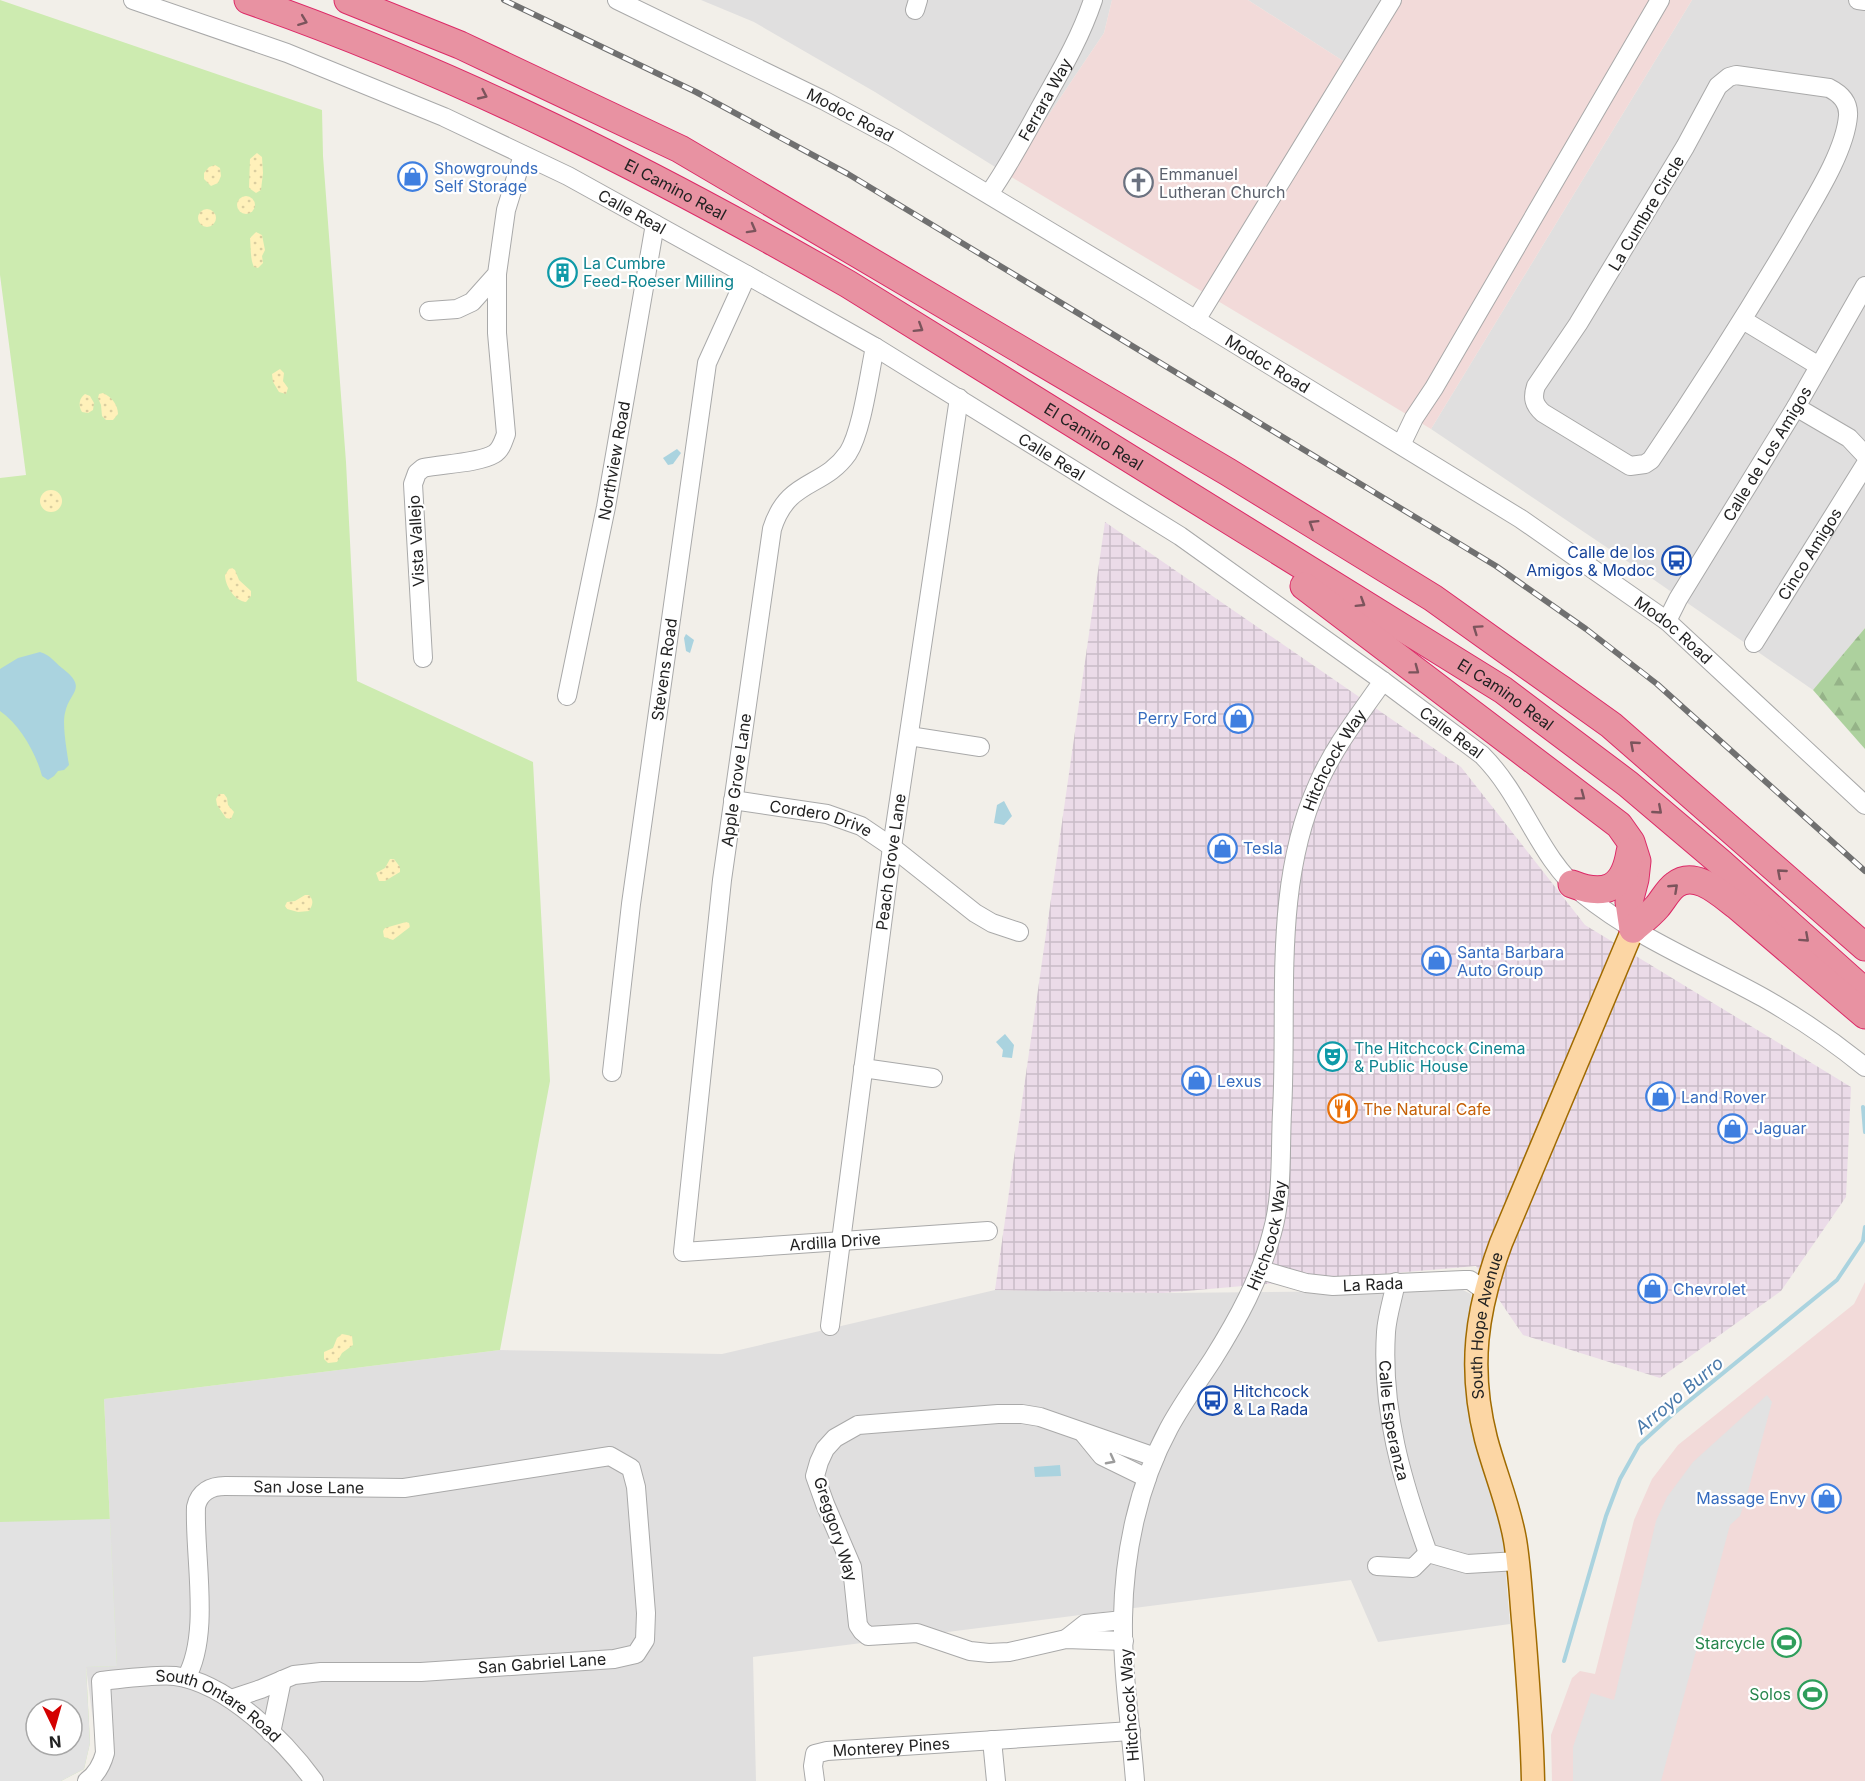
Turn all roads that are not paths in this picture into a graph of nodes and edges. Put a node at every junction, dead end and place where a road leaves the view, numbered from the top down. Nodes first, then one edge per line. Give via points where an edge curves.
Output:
1 (133, 0) edge
2 (248, 0) edge
3 (348, 0) edge
4 (617, 0) edge
5 (1093, 0) edge
6 (1392, 0) edge
7 (1660, 0) edge
8 (1858, 0) edge
9 (1865, 1) edge
10 (522, 155) junction
11 (989, 194) junction
12 (655, 224) junction
13 (497, 274) junction
14 (747, 275) junction
15 (1865, 286) edge
16 (429, 311) dead end
17 (1196, 320) junction
18 (1743, 320) junction
19 (875, 347) junction
20 (1819, 366) junction
21 (959, 398) junction
22 (1796, 407) junction
23 (1401, 445) junction
24 (1865, 455) edge
25 (1865, 465) edge
26 (1257, 539) junction
27 (1667, 621) junction
28 (1754, 643) dead end
29 (423, 658) dead end
30 (1383, 681) junction
31 (567, 696) dead end
32 (909, 736) junction
33 (980, 747) dead end
34 (733, 800) junction
35 (1865, 805) edge
36 (1631, 842) junction
37 (892, 847) junction
38 (1572, 884) junction
39 (1633, 929) junction
40 (1019, 932) dead end
41 (1865, 947) edge
42 (1865, 992) edge
43 (1865, 1015) edge
44 (1865, 1067) edge
45 (863, 1068) junction
46 (612, 1072) dead end
47 (933, 1078) dead end
48 (988, 1231) dead end
49 (840, 1241) junction
50 (683, 1252) joint
51 (1261, 1270) junction
52 (1396, 1282) junction
53 (1485, 1291) junction
54 (830, 1326) dead end
55 (1082, 1432) junction
56 (603, 1456) joint
57 (1155, 1457) junction
58 (1147, 1479) junction
59 (1428, 1553) junction
60 (1518, 1561) junction
61 (1377, 1566) dead end
62 (1123, 1620) junction
63 (1066, 1639) junction
64 (1124, 1641) junction
65 (186, 1678) junction
66 (282, 1680) junction
67 (231, 1699) junction
68 (1131, 1731) junction
69 (271, 1733) junction
70 (993, 1740) junction
71 (87, 1781) edge
72 (314, 1781) edge
73 (815, 1781) edge
74 (996, 1781) edge
75 (1135, 1781) edge
76 (1533, 1781) edge

1 - 10 street, Calle Real via 366,84
2 -> 26 highway, El Camino Real via 463,86 668,184 848,284
41 -> 3 highway, El Camino Real via 1611,725 1433,598 1238,478 680,149 460,45
4 - 11 street, Modoc Road via 825,101
5 - 11 street, Ferrara Way via 1072,52
6 - 17 street
7 - 23 street
8 - 9 street
10 - 12 street, Calle Real
10 - 13 street, Vista Vallejo via 506,210
11 - 17 street, Modoc Road
12 - 14 street, Calle Real
12 - 31 street, Northview Road via 606,507
13 - 16 street via 472,302 457,309
13 - 29 street, Vista Vallejo via 504,441 495,453 484,458 423,468 413,484
14 - 19 street, Calle Real
14 - 46 street, Stevens Road via 707,363 631,904
15 - 20 street, Calle de Los Amigos
17 - 23 street, Modoc Road
18 - 18 street, La Cumbre Circle via 1818,192 1843,136 1848,108 1841,96 1829,88 1743,75 1718,86 1584,314 1536,386 1536,407 1623,463 1645,464
18 - 20 street
19 - 21 street, Calle Real
19 - 34 street, Apple Grove Lane via 856,437 848,452 826,474 791,495 772,529
20 - 22 street, Calle de Los Amigos
21 - 30 street, Calle Real via 1180,536
21 - 32 street, Peach Grove Lane
22 - 24 street via 1849,438
22 - 27 street, Calle de Los Amigos
23 - 27 street, Modoc Road via 1521,519
25 - 28 street, Cinco Amigos
26 -> 36 highway via 1303,585 1619,825
26 -> 42 highway, El Camino Real via 1503,690 1628,784
27 - 35 street, Modoc Road
30 - 38 street, Calle Real via 1482,755 1513,793 1555,865
30 - 51 street, Hitchcock Way via 1332,755 1317,785 1292,870 1283,1014 1280,1197
32 - 33 street
32 - 37 street, Peach Grove Lane
34 - 37 street, Cordero Drive via 840,817
34 - 50 street, Apple Grove Lane
36 - 38 highway via 1623,878 1611,887 1589,891
36 - 39 highway via 1637,861 1629,902
37 - 40 street, Cordero Drive via 975,913
37 - 45 street, Peach Grove Lane
38 - 39 street, Calle Real
39 -> 43 highway via 1674,885 1697,880 1737,906
39 - 44 street, Calle Real via 1764,998
39 - 53 main road, South Hope Avenue via 1501,1243
45 - 47 street
45 - 49 street, Peach Grove Lane
48 - 49 street, Ardilla Drive
49 - 50 street, Ardilla Drive
49 - 54 street, Peach Grove Lane
51 - 52 street, La Rada via 1333,1286
51 - 57 street, Hitchcock Way via 1250,1296 1173,1420
52 - 53 street, La Rada via 1470,1280
52 - 59 street, Calle Esperanza via 1386,1331 1391,1419 1398,1462
53 - 60 main road, South Hope Avenue via 1476,1358 1480,1410 1508,1506
55 - 57 street, Greggory Way
55 -> 58 street via 1102,1456
55 - 63 street, Greggory Way via 1013,1414 858,1425 835,1438 825,1449 816,1476 852,1567 858,1625 868,1636 917,1633 970,1651 989,1653
56 - 65 street, San Jose Lane via 404,1488 208,1489 197,1500 196,1508 199,1619 195,1663
56 - 66 street, San Gabriel Lane via 617,1458 631,1468 636,1487 646,1612 645,1640 636,1654 614,1659 421,1672 321,1672
57 - 58 street, Hitchcock Way
58 - 62 street, Hitchcock Way via 1128,1551
59 - 60 street via 1467,1564
59 - 61 street via 1413,1568
60 - 76 main road, South Hope Avenue via 1531,1706
62 - 63 street, Greggory Way via 1085,1624
62 - 64 street, Hitchcock Way
63 - 64 street, Greggory Way
64 - 68 street, Hitchcock Way
65 - 67 street, South Ontare Road
65 - 71 street, South Ontare Road via 101,1681 105,1753 98,1770
66 - 67 street, San Gabriel Lane
66 - 69 street
67 - 69 street, South Ontare Road
68 - 70 street
68 - 75 street, Hitchcock Way
69 - 72 street, South Ontare Road
70 - 73 street, Monterey Pines via 827,1751 816,1754
70 - 74 street

